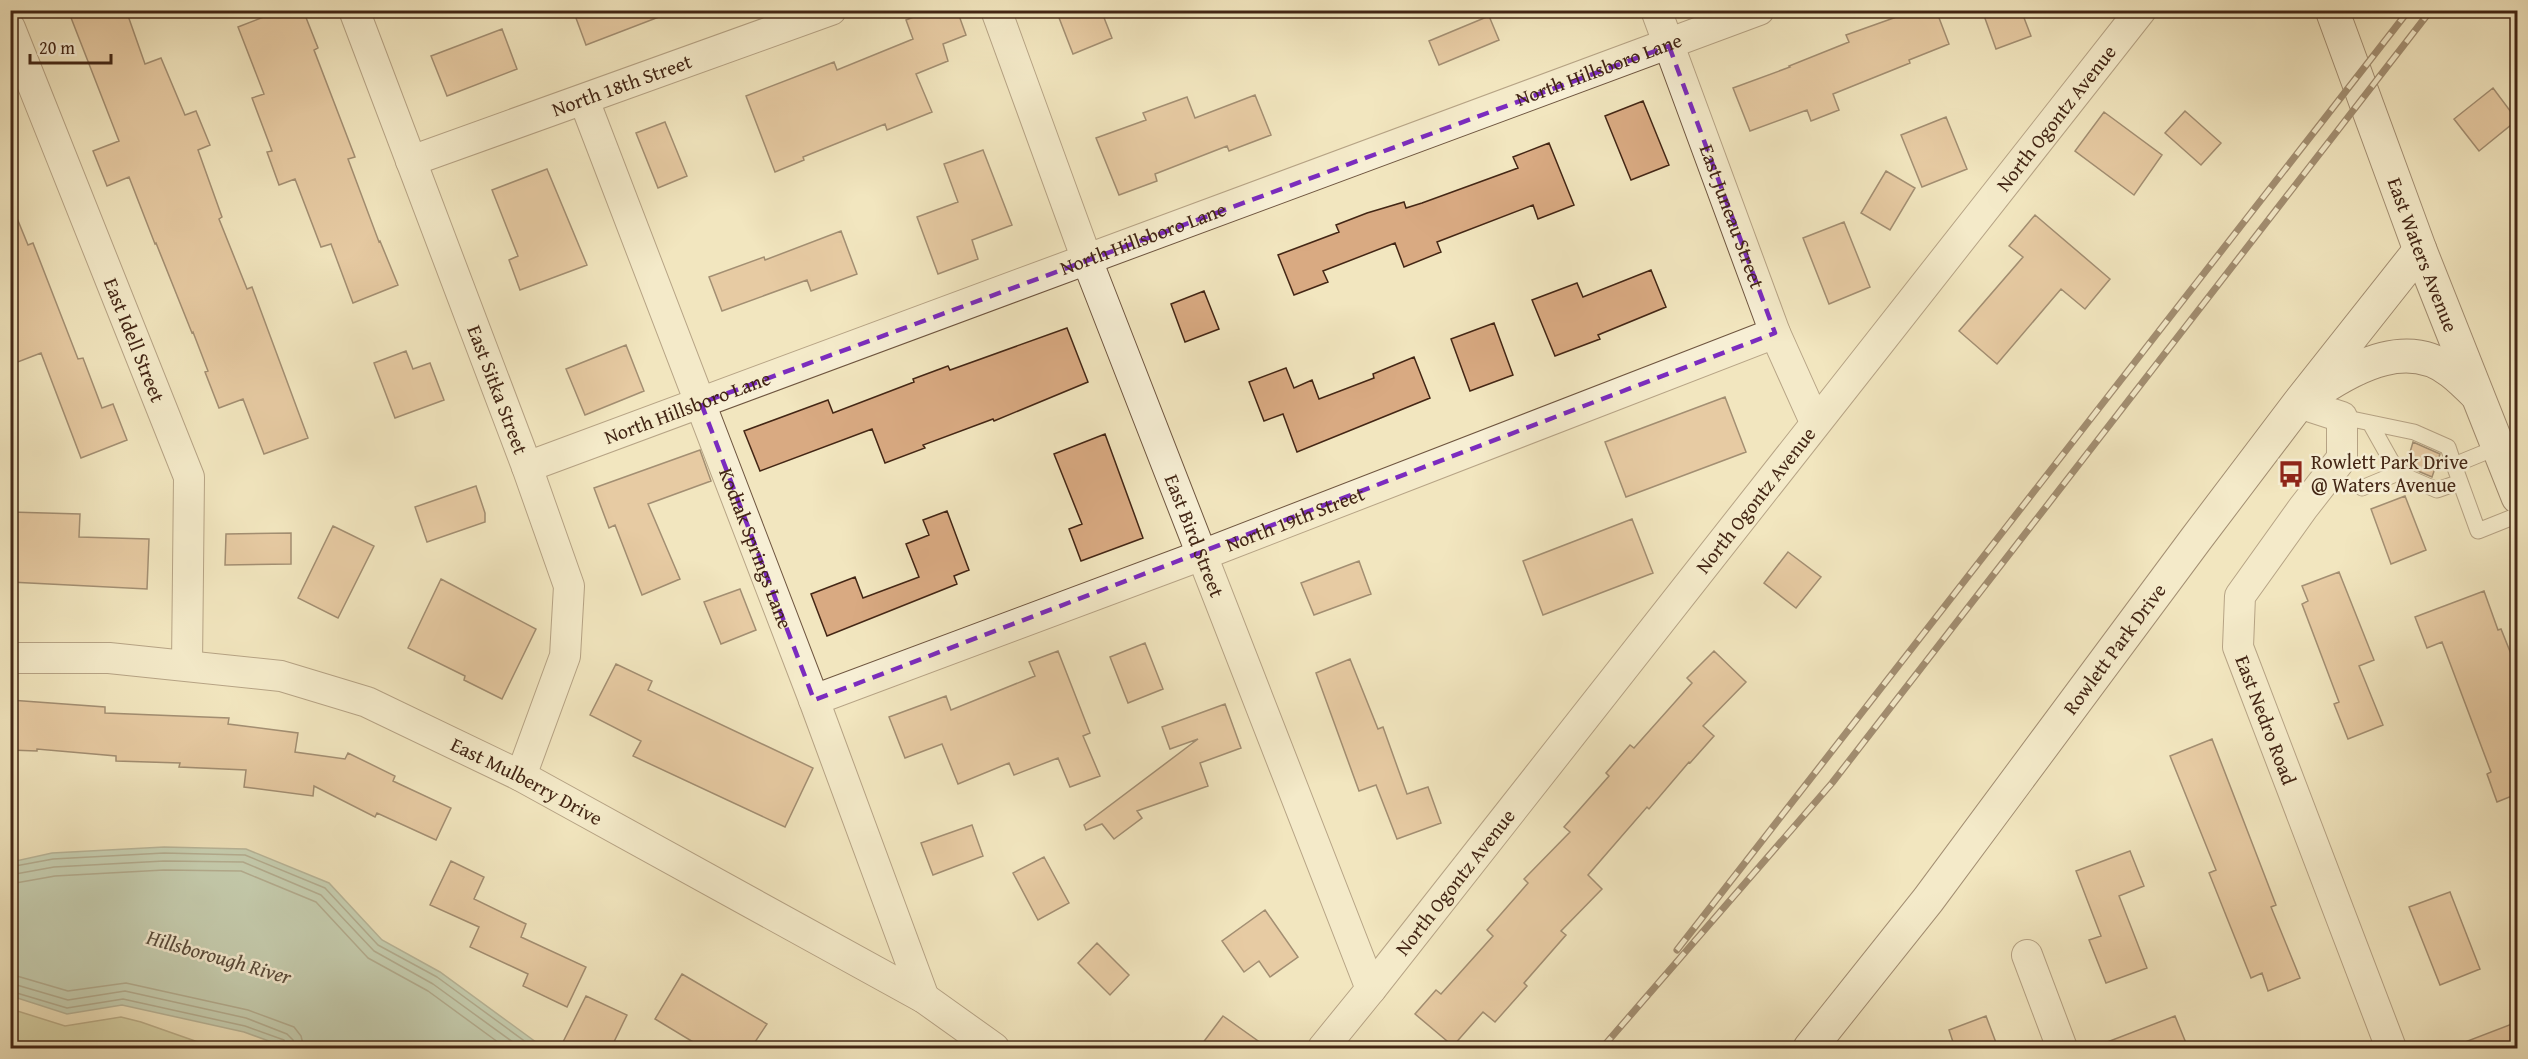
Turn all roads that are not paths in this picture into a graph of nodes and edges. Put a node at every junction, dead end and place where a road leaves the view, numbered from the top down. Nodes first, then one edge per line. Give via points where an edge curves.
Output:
1 (354, 10) edge
2 (831, 10) edge
3 (996, 10) edge
4 (1656, 10) edge
5 (1759, 10) edge
6 (2141, 10) edge
7 (2332, 10) edge
8 (10, 28) edge
9 (1669, 46) junction
10 (584, 100) junction
11 (411, 161) junction
12 (2420, 249) junction
13 (1087, 260) junction
14 (1775, 333) junction
15 (2478, 396) junction
16 (2299, 403) junction
17 (702, 404) junction
18 (2342, 417) junction
19 (1815, 422) junction
20 (2370, 423) junction
21 (2508, 443) edge
22 (2454, 465) junction
23 (527, 467) junction
24 (2398, 473) junction
25 (2460, 482) junction
26 (2362, 488) dead end
27 (2517, 497) edge
28 (2517, 515) edge
29 (1202, 555) junction
30 (10, 658) edge
31 (187, 665) junction
32 (814, 700) junction
33 (521, 776) junction
34 (2027, 955) dead end
35 (1371, 989) junction
36 (924, 998) junction
37 (994, 1048) edge
38 (1323, 1048) edge
39 (1810, 1048) edge
40 (2062, 1048) edge
41 (2391, 1048) edge

1 - 11 street, East Sitka Street
2 - 10 street, North 18th Street
3 - 13 street, East Bird Street
4 - 9 street, East Juneau Street
5 - 9 street, North Hillsboro Lane
6 - 19 street, North Ogontz Avenue
7 - 12 street, East Waters Avenue
8 - 31 street, East Idell Street via 189,477
9 - 13 street, North Hillsboro Lane
9 - 14 street, East Juneau Street
10 - 11 street, North 18th Street
10 - 17 street, Kodiak Springs Lane
11 - 23 street, East Sitka Street
12 - 15 street, East Waters Avenue
12 - 16 street, Rowlett Park Drive
13 - 17 street, North Hillsboro Lane
13 - 29 street, East Bird Street
14 - 19 street, East Juneau Street
14 - 29 street, North 19th Street
15 - 16 street via 2452,371 2430,360 2408,356 2382,358 2348,371
15 - 21 street, East Waters Avenue
16 - 18 street
16 - 39 street, Rowlett Park Drive via 1928,900
17 - 23 street, North Hillsboro Lane
17 - 32 street, Kodiak Springs Lane
18 - 20 lane
18 - 41 street, East Nedro Road via 2342,458 2240,596 2238,647
19 - 35 street, North Ogontz Avenue
20 - 22 lane via 2414,432 2448,447
20 - 24 lane
21 - 22 lane
21 - 27 street, East Waters Avenue
22 - 25 lane
23 - 33 street, East Sitka Street via 569,586 565,656
24 - 25 lane via 2437,490
24 - 26 lane
25 - 28 lane via 2478,531
29 - 32 street, North 19th Street
29 - 35 street, East Bird Street
30 - 31 street, East Mulberry Drive via 109,658
31 - 33 street, East Mulberry Drive via 281,676 367,702
32 - 36 street, Kodiak Springs Lane
33 - 36 street, East Mulberry Drive
34 - 40 street
35 - 38 street
36 - 37 street, East Mulberry Drive

